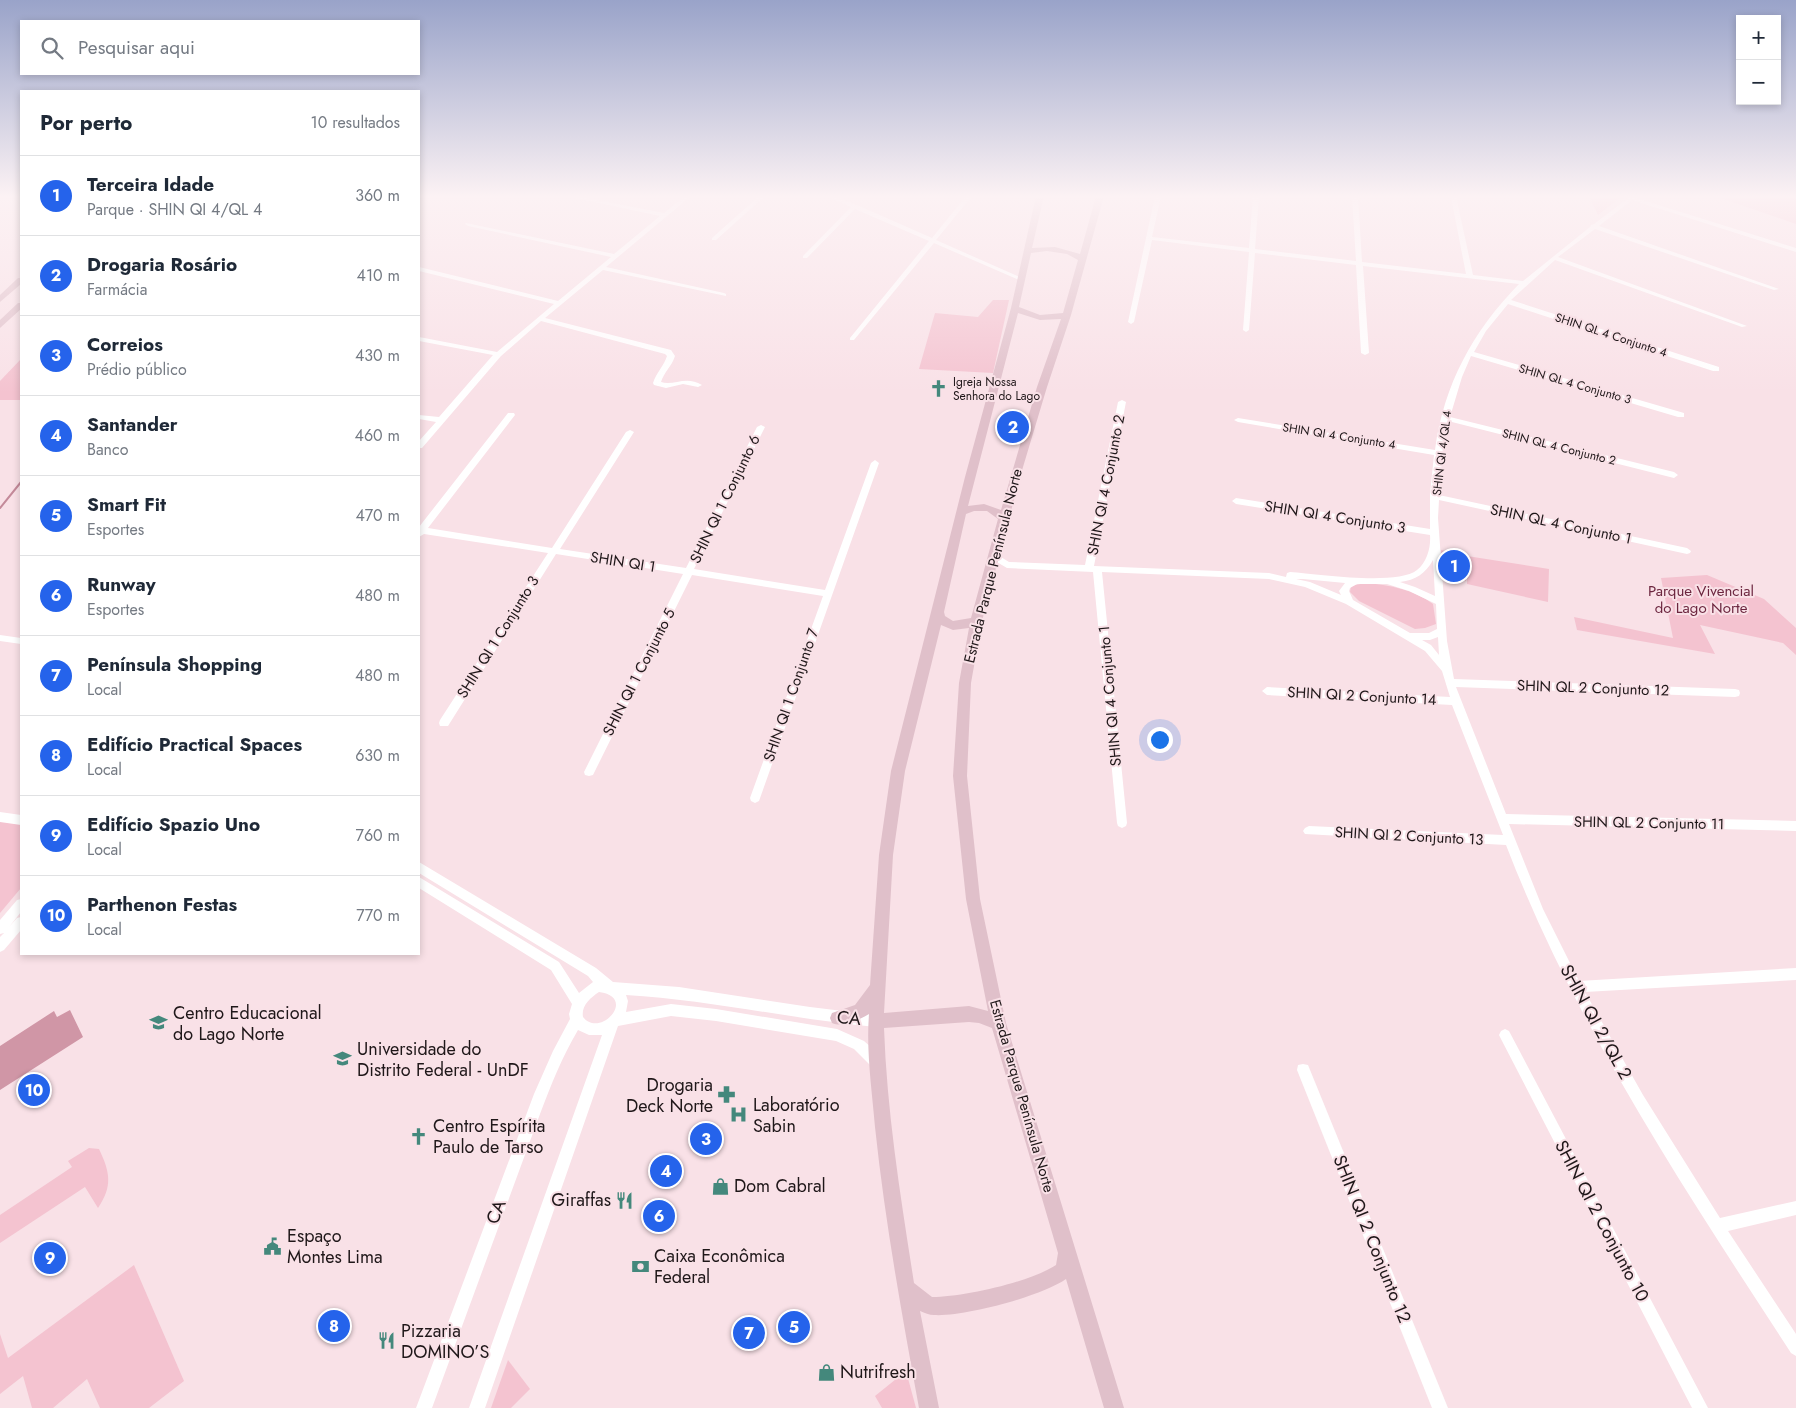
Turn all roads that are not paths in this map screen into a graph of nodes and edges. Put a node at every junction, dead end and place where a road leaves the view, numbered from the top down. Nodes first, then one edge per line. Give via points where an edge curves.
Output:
1 (609, 262) edge
2 (914, 262) edge
3 (984, 262) edge
4 (1026, 262) edge
5 (1080, 262) edge
6 (1144, 262) edge
7 (1250, 262) edge
8 (1349, 262) edge
9 (1467, 262) edge
10 (1550, 262) edge
11 (1564, 262) edge
12 (1697, 262) edge
13 (1359, 263) junction
14 (602, 268) junction
15 (420, 269) edge
16 (1022, 276) junction
17 (1470, 276) junction
18 (20, 281) edge
19 (1524, 283) junction
20 (1776, 289) dead end
21 (724, 295) dead end
22 (0, 299) edge
23 (1506, 301) junction
24 (559, 302) junction
25 (20, 306) edge
26 (1014, 308) junction
27 (1067, 315) junction
28 (540, 319) junction
29 (1132, 322) dead end
30 (0, 325) edge
31 (1744, 326) dead end
32 (1246, 330) dead end
33 (852, 338) dead end
34 (420, 339) edge
35 (1470, 352) junction
36 (1366, 353) dead end
37 (498, 354) junction
38 (1716, 369) dead end
39 (698, 385) dead end
40 (1122, 402) dead end
41 (511, 415) dead end
42 (1681, 415) dead end
43 (420, 417) edge
44 (1445, 418) junction
45 (441, 420) junction
46 (1238, 420) dead end
47 (761, 427) dead end
48 (630, 432) dead end
49 (420, 445) edge
50 (1439, 453) junction
51 (875, 464) dead end
52 (1674, 475) dead end
53 (1435, 497) junction
54 (1236, 501) dead end
55 (962, 512) junction
56 (1004, 519) junction
57 (420, 532) edge
58 (1435, 533) junction
59 (1435, 547) junction
60 (553, 551) junction
61 (1687, 551) dead end
62 (993, 556) junction
63 (1006, 565) junction
64 (1093, 569) junction
65 (689, 572) junction
66 (989, 572) junction
67 (1269, 576) junction
68 (1356, 580) junction
69 (1378, 581) junction
70 (827, 593) junction
71 (1349, 602) junction
72 (1439, 602) junction
73 (938, 612) junction
74 (976, 621) junction
75 (1442, 630) junction
76 (1402, 632) junction
77 (0, 638) edge
78 (20, 641) edge
79 (1449, 677) junction
80 (1267, 691) dead end
81 (1735, 693) dead end
82 (1456, 701) junction
83 (444, 723) dead end
84 (589, 772) dead end
85 (755, 798) dead end
86 (0, 817) edge
87 (1502, 819) junction
88 (20, 820) edge
89 (1122, 823) dead end
90 (1796, 826) edge
91 (1309, 831) dead end
92 (1510, 840) junction
93 (420, 868) edge
94 (420, 883) edge
95 (20, 905) edge
96 (20, 923) edge
97 (0, 929) edge
98 (0, 946) edge
99 (1796, 974) edge
100 (877, 986) junction
101 (610, 987) junction
102 (1576, 987) junction
103 (578, 1003) junction
104 (838, 1018) junction
105 (577, 1019) junction
106 (614, 1021) junction
107 (876, 1021) junction
108 (998, 1023) junction
109 (1504, 1035) dead end
110 (877, 1062) junction
111 (1303, 1070) dead end
112 (1796, 1208) edge
113 (1717, 1226) junction
114 (1067, 1246) junction
115 (906, 1288) junction
116 (1796, 1348) edge
117 (424, 1408) edge
118 (477, 1408) edge
119 (929, 1408) edge
120 (1114, 1408) edge
121 (1440, 1408) edge
122 (1700, 1408) edge

1 - 14 street
2 - 33 street
3 - 16 street
4 - 16 main road
5 - 27 main road, Estrada Parque Península Norte
6 - 29 street
7 - 32 street
8 - 13 street
9 - 17 street
10 - 19 street, SHIN QI 4/QL 4
11 - 31 street
12 - 20 street
13 - 17 street
13 - 36 street
14 - 21 street
14 - 24 street
15 - 24 street
16 - 26 main road
17 - 19 street
18 - 22 main road
19 - 23 street, SHIN QI 4/QL 4
23 - 35 street, SHIN QI 4/QL 4
23 - 38 street, SHIN QL 4 Conjunto 4
24 - 28 street
25 - 30 main road
26 - 27 main road via 1046,318
26 - 55 main road
27 - 56 main road, Estrada Parque Península Norte via 1042,386
28 - 37 street
28 - 39 street via 668,352 670,363 656,383 662,386 683,382
34 - 37 street
35 - 42 street, SHIN QL 4 Conjunto 3
35 - 44 street, SHIN QI 4/QL 4
37 - 45 street
40 - 64 street, SHIN QI 4 Conjunto 2
41 - 57 street
43 - 45 street
44 - 50 street, SHIN QI 4/QL 4
44 - 52 street, SHIN QL 4 Conjunto 2
45 - 49 street
46 - 50 street, SHIN QI 4 Conjunto 4
47 - 65 street, SHIN QI 1 Conjunto 6
48 - 60 street, SHIN QI 1 Conjunto 3
50 - 53 street, SHIN QI 4/QL 4
51 - 70 street, SHIN QI 1 Conjunto 7
53 - 58 street, SHIN QI 4/QL 4
53 - 61 street, SHIN QL 4 Conjunto 1
54 - 58 street, SHIN QI 4 Conjunto 3
55 - 56 main road via 977,506 986,507
55 - 73 main road
56 - 62 main road, Estrada Parque Península Norte
57 - 60 street, SHIN QI 1
58 - 59 street, SHIN QI 4/QL 4
59 - 69 street via 1419,572 1403,579
59 - 72 street, SHIN QI 4/QL 4
60 - 65 street, SHIN QI 1
60 - 83 street, SHIN QI 1 Conjunto 3
62 - 63 street
62 - 66 main road, Estrada Parque Península Norte
63 - 64 street
63 - 66 street
64 - 67 street
64 - 89 street, SHIN QI 4 Conjunto 1
65 - 70 street, SHIN QI 1
65 - 84 street, SHIN QI 1 Conjunto 5
66 - 74 main road, Estrada Parque Península Norte
67 - 68 street
67 - 71 street via 1307,584
68 - 69 street
68 - 71 street via 1344,591
69 - 72 street via 1412,589
70 - 85 street, SHIN QI 1 Conjunto 7
71 - 76 street
72 - 75 street, SHIN QI 4/QL 4
73 - 74 main road via 940,618 953,626 961,627
73 - 100 main road via 896,779 886,855
74 - 108 main road, Estrada Parque Península Norte via 965,683 960,776 973,900
75 - 76 street via 1430,637
75 - 79 street, SHIN QI 2/QL 2
76 - 79 street, SHIN QI 2/QL 2 via 1433,652
77 - 78 street
79 - 81 street, SHIN QL 2 Conjunto 12
79 - 82 street, SHIN QI 2/QL 2
80 - 82 street, SHIN QI 2 Conjunto 14
82 - 87 street, SHIN QI 2/QL 2
86 - 88 street
87 - 90 street, SHIN QL 2 Conjunto 11
87 - 92 street, SHIN QI 2/QL 2
91 - 92 street, SHIN QI 2 Conjunto 13
92 - 102 street, SHIN QI 2/QL 2 via 1540,916
93 - 101 street via 592,972
94 - 103 street via 555,966
95 - 97 street
96 - 98 street
99 - 102 street
100 - 104 main road via 863,1010
100 - 107 main road
101 - 103 street via 589,990
101 - 104 street, CA via 674,993
101 - 106 street via 619,993 622,1000 622,1008
102 - 113 street, SHIN QI 2/QL 2 via 1643,1106
103 - 105 street
104 - 107 street, CA
105 - 106 street via 581,1025 596,1030
105 - 117 street, CA via 565,1038 535,1110
106 - 110 street, CA via 671,1010 716,1015 837,1035 859,1045
106 - 118 street
107 - 108 main road via 969,1014
107 - 110 main road
108 - 114 main road, Estrada Parque Península Norte
109 - 122 street, SHIN QI 2 Conjunto 10
110 - 115 main road via 889,1176
111 - 121 street, SHIN QI 2 Conjunto 12
112 - 113 street
113 - 116 street, SHIN QI 2/QL 2
114 - 115 main road via 1066,1265 1054,1278 1002,1294 941,1307 922,1302
114 - 120 main road, Estrada Parque Península Norte
115 - 119 main road

